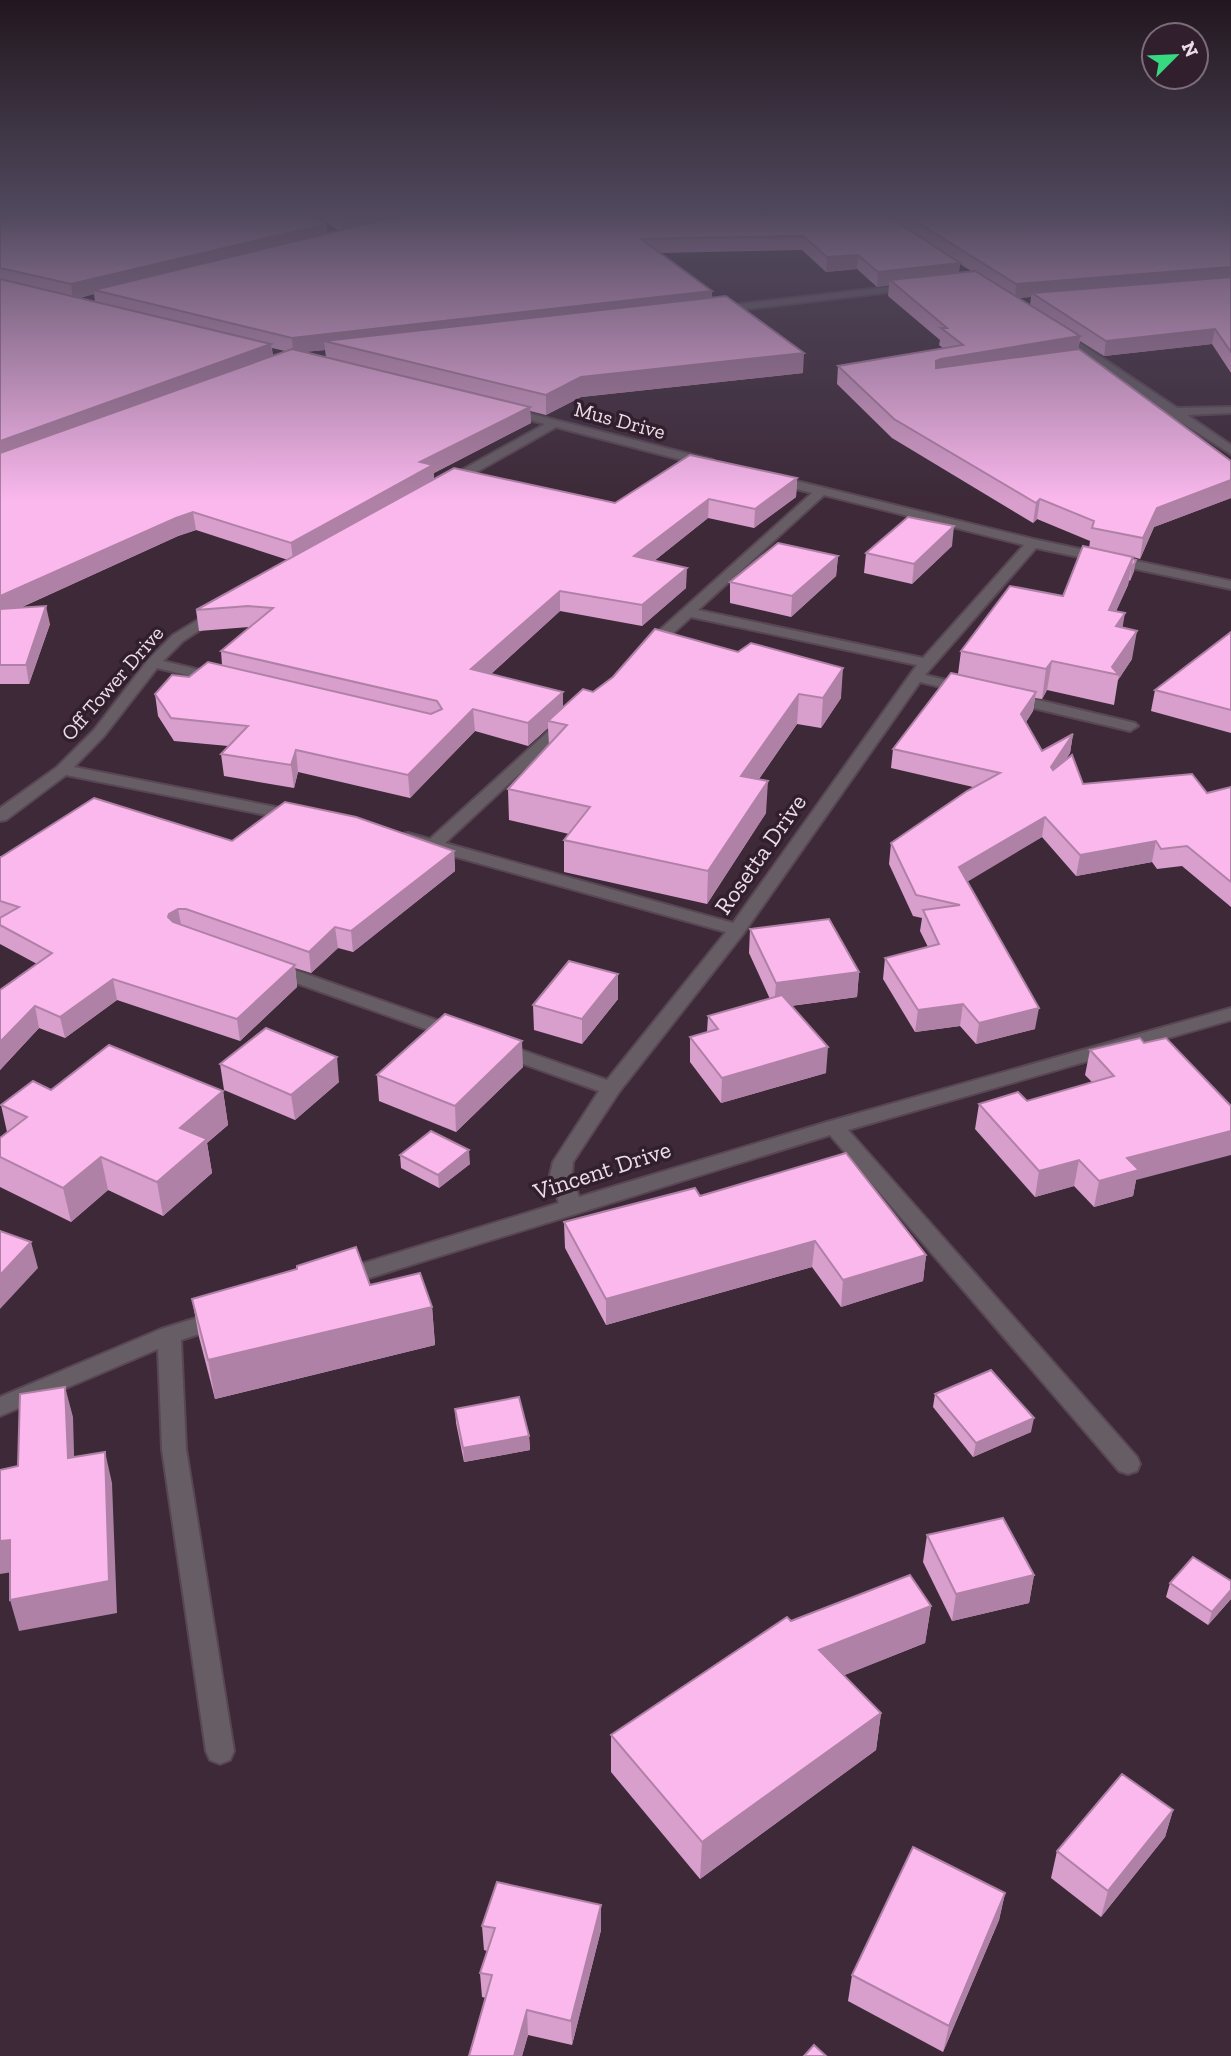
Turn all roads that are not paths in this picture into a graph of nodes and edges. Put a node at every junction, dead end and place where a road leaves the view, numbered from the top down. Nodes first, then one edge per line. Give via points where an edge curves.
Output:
1 (715, 310) edge
2 (706, 311) edge
3 (1049, 327) edge
4 (1095, 357) junction
5 (1070, 361) edge
6 (489, 407) edge
7 (1231, 410) edge
8 (1172, 412) junction
9 (555, 423) junction
10 (1231, 450) edge
11 (727, 468) edge
12 (754, 475) edge
13 (435, 490) edge
14 (820, 492) junction
15 (1033, 543) junction
16 (1231, 585) edge
17 (230, 605) edge
18 (687, 612) junction
19 (636, 659) edge
20 (153, 663) junction
21 (921, 670) junction
22 (233, 682) edge
23 (576, 714) edge
24 (1130, 726) dead end
25 (63, 769) junction
26 (0, 816) edge
27 (315, 820) edge
28 (394, 836) edge
29 (434, 844) junction
30 (737, 930) junction
31 (248, 960) edge
32 (1231, 1014) edge
33 (611, 1088) junction
34 (834, 1127) junction
35 (572, 1208) junction
36 (325, 1284) edge
37 (247, 1310) edge
38 (169, 1335) junction
39 (0, 1407) edge
40 (1128, 1464) dead end
41 (220, 1751) dead end

1 - 2 street
3 - 4 street
4 - 5 street
4 - 8 street
6 - 9 street, Mus Drive
7 - 8 street
8 - 10 street
9 - 11 street, Mus Drive
9 - 13 street
12 - 14 street
14 - 15 street
14 - 18 street
15 - 16 street
15 - 21 street, Rosetta Drive
17 - 20 street, Off Tower Drive via 178,638
18 - 19 street
18 - 21 street
20 - 22 street
20 - 25 street, Off Tower Drive via 99,733
21 - 24 street via 989,694
21 - 30 street, Rosetta Drive
23 - 29 street
25 - 26 street, Off Tower Drive
25 - 27 street
28 - 29 street
29 - 30 street
30 - 33 street, Rosetta Drive
31 - 33 street
32 - 34 street, Vincent Drive
33 - 35 street, Rosetta Drive via 563,1162 561,1175
34 - 35 street, Vincent Drive
34 - 40 street
35 - 36 street, Vincent Drive
37 - 38 street
38 - 39 street
38 - 41 street via 174,1449

